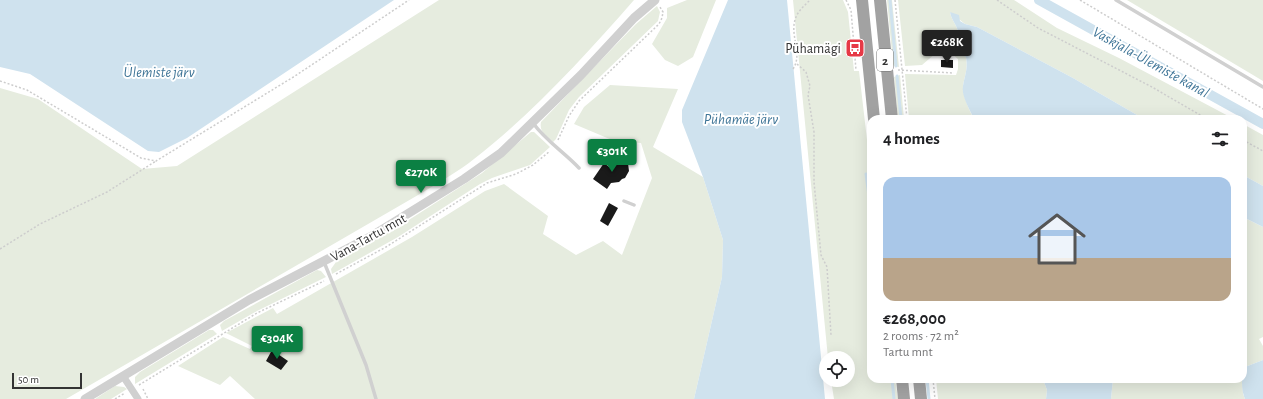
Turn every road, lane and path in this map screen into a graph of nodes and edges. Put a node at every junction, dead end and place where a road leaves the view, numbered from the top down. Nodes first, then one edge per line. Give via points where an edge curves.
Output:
1 (409, 0) edge
2 (655, 0) edge
3 (810, 0) edge
4 (846, 0) edge
5 (854, 0) edge
6 (862, 0) edge
7 (880, 0) edge
8 (895, 0) edge
9 (997, 0) edge
10 (1080, 0) edge
11 (1116, 0) edge
12 (864, 15) junction
13 (797, 64) junction
14 (794, 69) dead end
15 (856, 70) dead end
16 (902, 70) junction
17 (887, 71) junction
18 (954, 73) dead end
19 (0, 81) edge
20 (1263, 87) edge
21 (1263, 109) edge
22 (874, 115) edge
23 (892, 115) edge
24 (907, 115) edge
25 (1200, 115) edge
26 (532, 123) junction
27 (1247, 142) edge
28 (1263, 152) edge
29 (156, 161) junction
30 (579, 168) dead end
31 (624, 201) dead end
32 (634, 205) dead end
33 (0, 249) edge
34 (324, 262) junction
35 (831, 335) dead end
36 (123, 376) junction
37 (902, 383) edge
38 (919, 383) edge
39 (933, 383) edge
40 (129, 391) dead end
41 (85, 399) edge
42 (115, 399) edge
43 (138, 399) edge
44 (376, 399) edge
45 (904, 399) edge
46 (921, 399) edge
47 (935, 399) edge

1 - 29 path via 282,84
2 - 26 street, Vana-Tartu mnt via 634,18
3 - 13 path via 794,22
4 - 15 path via 851,10
5 - 12 street
6 - 12 highway, 2
7 - 17 highway, 2
8 - 16 path
9 - 25 path via 1038,28
10 - 21 path
11 - 20 lane
12 - 22 highway, 2
13 - 14 path
13 - 35 path via 806,72 810,86 808,95 814,132 814,182 821,255 827,267
16 - 17 path
16 - 18 path
16 - 24 path
17 - 23 highway, 2
19 - 29 path via 27,90 141,158
26 - 30 lane via 542,136
26 - 34 street, Vana-Tartu mnt via 501,153 464,179 370,238
27 - 28 path
29 - 33 path via 107,192 40,224
31 - 32 lane
34 - 36 street, Vana-Tartu mnt via 249,300
34 - 44 lane via 366,365
36 - 41 street, Vana-Tartu mnt
36 - 43 street
37 - 45 highway
38 - 46 highway
39 - 47 path
40 - 42 path

